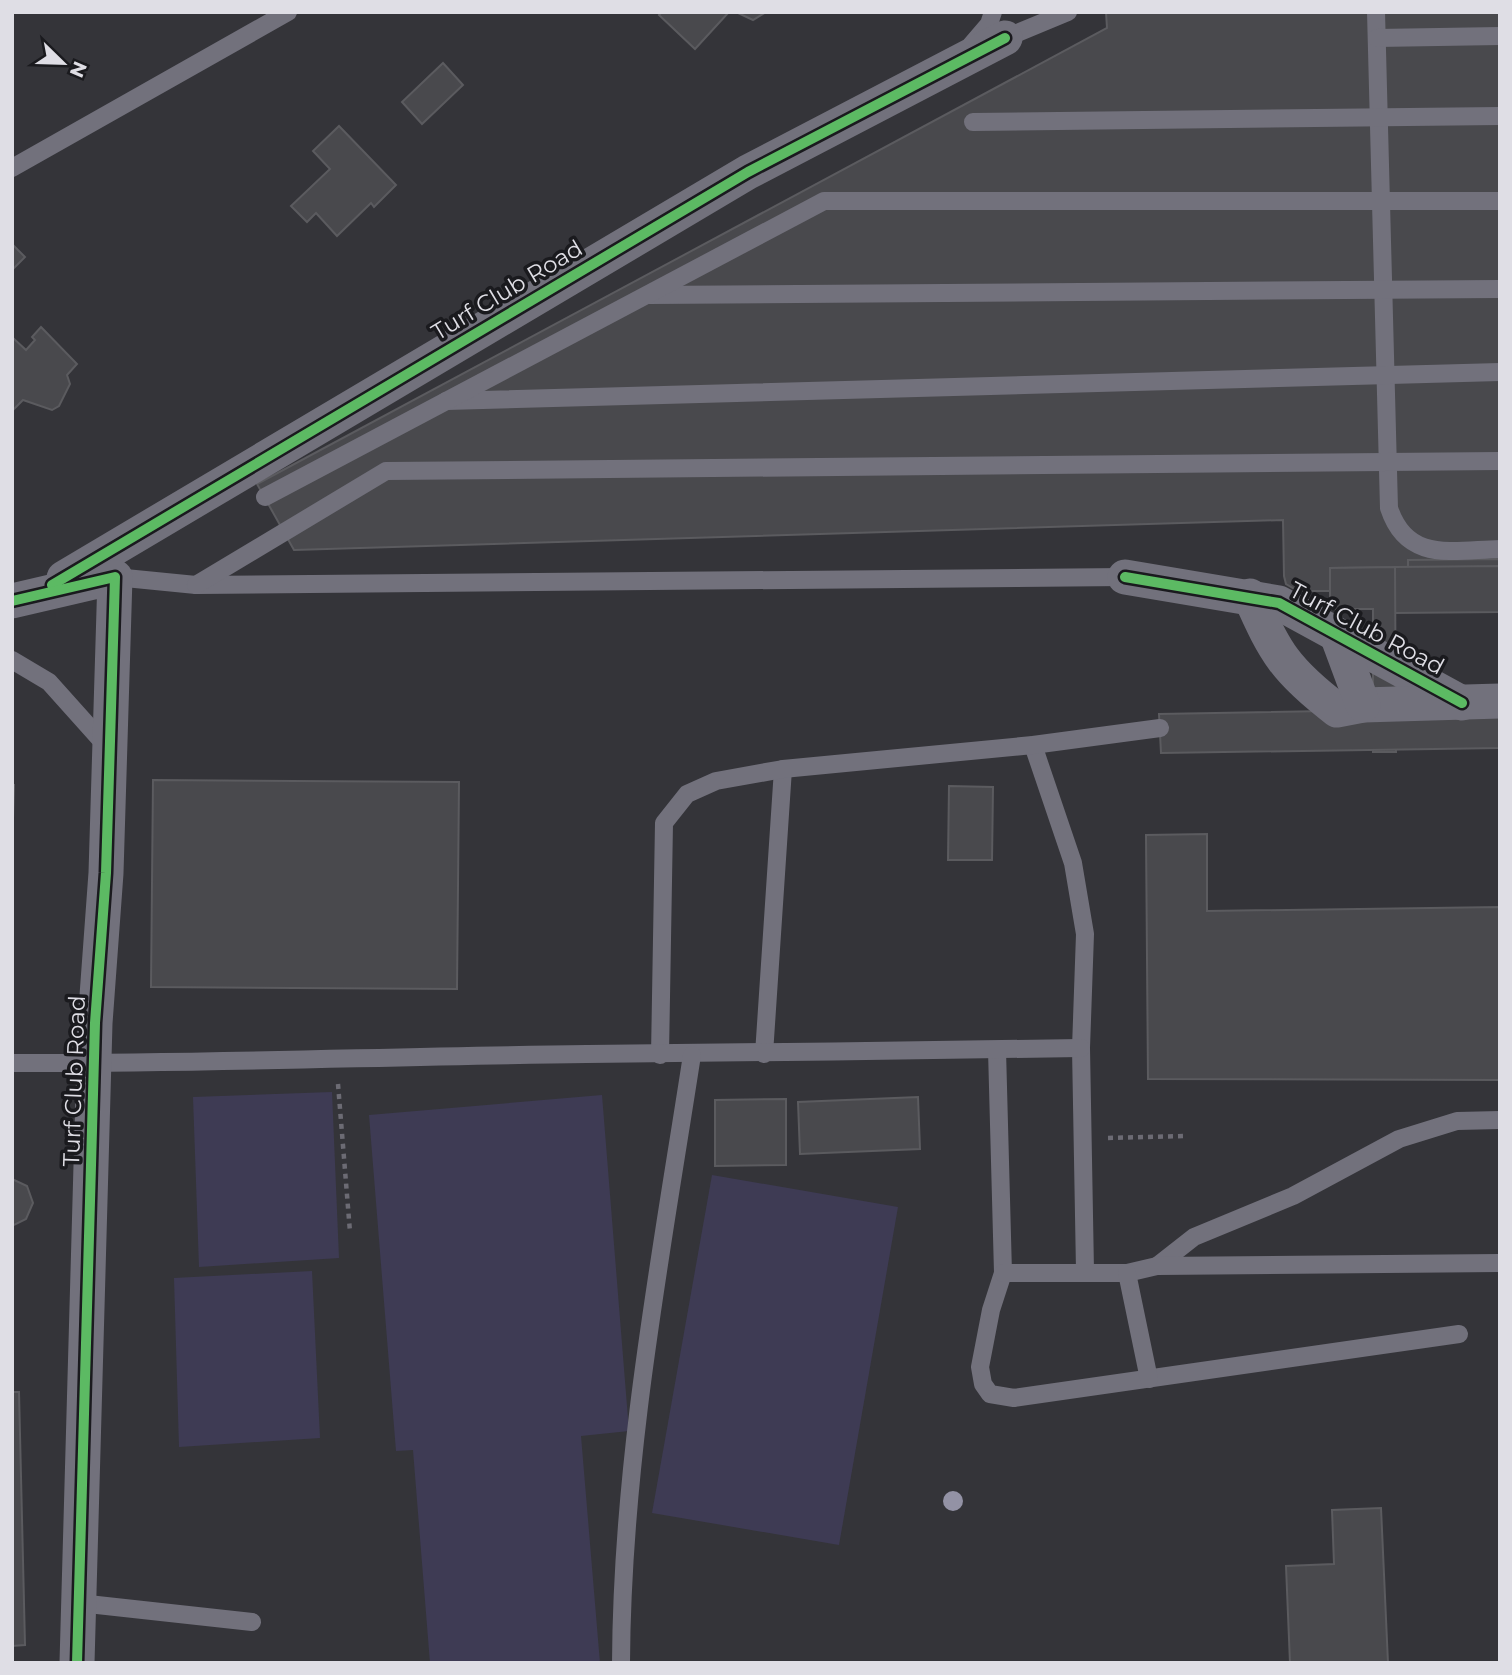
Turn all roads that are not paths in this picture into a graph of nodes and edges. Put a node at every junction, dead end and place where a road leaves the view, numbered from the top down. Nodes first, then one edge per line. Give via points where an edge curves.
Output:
1 (288, 12) edge
2 (1068, 12) edge
3 (1376, 12) edge
4 (999, 25) edge
5 (1500, 36) edge
6 (1377, 38) junction
7 (1379, 116) junction
8 (1500, 116) edge
9 (973, 122) dead end
10 (12, 168) edge
11 (1381, 201) junction
12 (1500, 201) edge
13 (1383, 289) junction
14 (1500, 289) edge
15 (645, 295) junction
16 (1500, 372) edge
17 (1385, 374) junction
18 (443, 402) junction
19 (1500, 461) edge
20 (1388, 463) junction
21 (265, 497) dead end
22 (1500, 549) edge
23 (1125, 577) joint
24 (115, 578) junction
25 (196, 585) junction
26 (21, 591) edge
27 (1250, 596) junction
28 (1337, 635) junction
29 (12, 660) edge
30 (1500, 701) edge
31 (1462, 703) junction
32 (1363, 705) junction
33 (1160, 728) dead end
34 (1034, 745) junction
35 (112, 752) junction
36 (783, 769) junction
37 (1081, 1048) junction
38 (997, 1050) junction
39 (764, 1054) junction
40 (660, 1055) junction
41 (692, 1055) junction
42 (12, 1063) edge
43 (94, 1064) junction
44 (1500, 1120) edge
45 (1500, 1263) edge
46 (1157, 1266) junction
47 (1085, 1271) junction
48 (1003, 1273) junction
49 (1127, 1273) junction
50 (1459, 1334) dead end
51 (1149, 1379) junction
52 (79, 1603) junction
53 (252, 1622) dead end
54 (77, 1663) edge
55 (621, 1663) edge

1 - 10 lane
2 - 4 lane
3 - 6 lane
4 - 26 street, Turf Club Road via 953,67 748,172
5 - 6 lane
6 - 7 lane
7 - 8 lane
7 - 9 lane
7 - 11 lane
11 - 12 lane
11 - 13 lane
11 - 15 lane via 824,201
13 - 14 lane
13 - 15 lane
13 - 17 lane
15 - 18 lane
16 - 17 lane
17 - 18 lane
17 - 20 lane
18 - 21 lane
19 - 20 lane
20 - 22 lane via 1388,508 1403,537 1417,547 1439,550
20 - 25 lane via 386,471
23 - 25 lane, Turf Club Road
23 - 27 street, Turf Club Road
24 - 25 lane, Turf Club Road
24 - 26 street, Turf Club Road
24 - 35 street, Turf Club Road
27 - 28 street, Turf Club Road via 1279,603
27 - 32 street, Turf Club Road via 1274,650 1304,685 1337,710
28 - 31 street, Turf Club Road
28 - 32 street, Turf Club Road
29 - 35 lane via 49,682
30 - 31 street, Turf Club Road
31 - 32 street, Turf Club Road
33 - 34 lane
34 - 36 lane
34 - 37 lane via 1073,863 1085,933
35 - 43 street, Turf Club Road
36 - 39 lane
36 - 40 lane via 716,782 687,794 664,823
37 - 38 lane
37 - 47 lane
38 - 39 lane
38 - 48 lane
39 - 41 lane
40 - 41 lane
40 - 43 lane
41 - 55 lane via 650,1321 621,1569
42 - 43 lane
43 - 52 street, Turf Club Road
44 - 46 lane via 1457,1121 1399,1139 1293,1196 1194,1237
45 - 46 lane
46 - 49 lane
47 - 48 lane
47 - 49 lane
48 - 51 lane via 990,1310 980,1367 990,1394 1014,1398
49 - 51 lane
50 - 51 lane
52 - 53 lane
52 - 54 street, Turf Club Road

